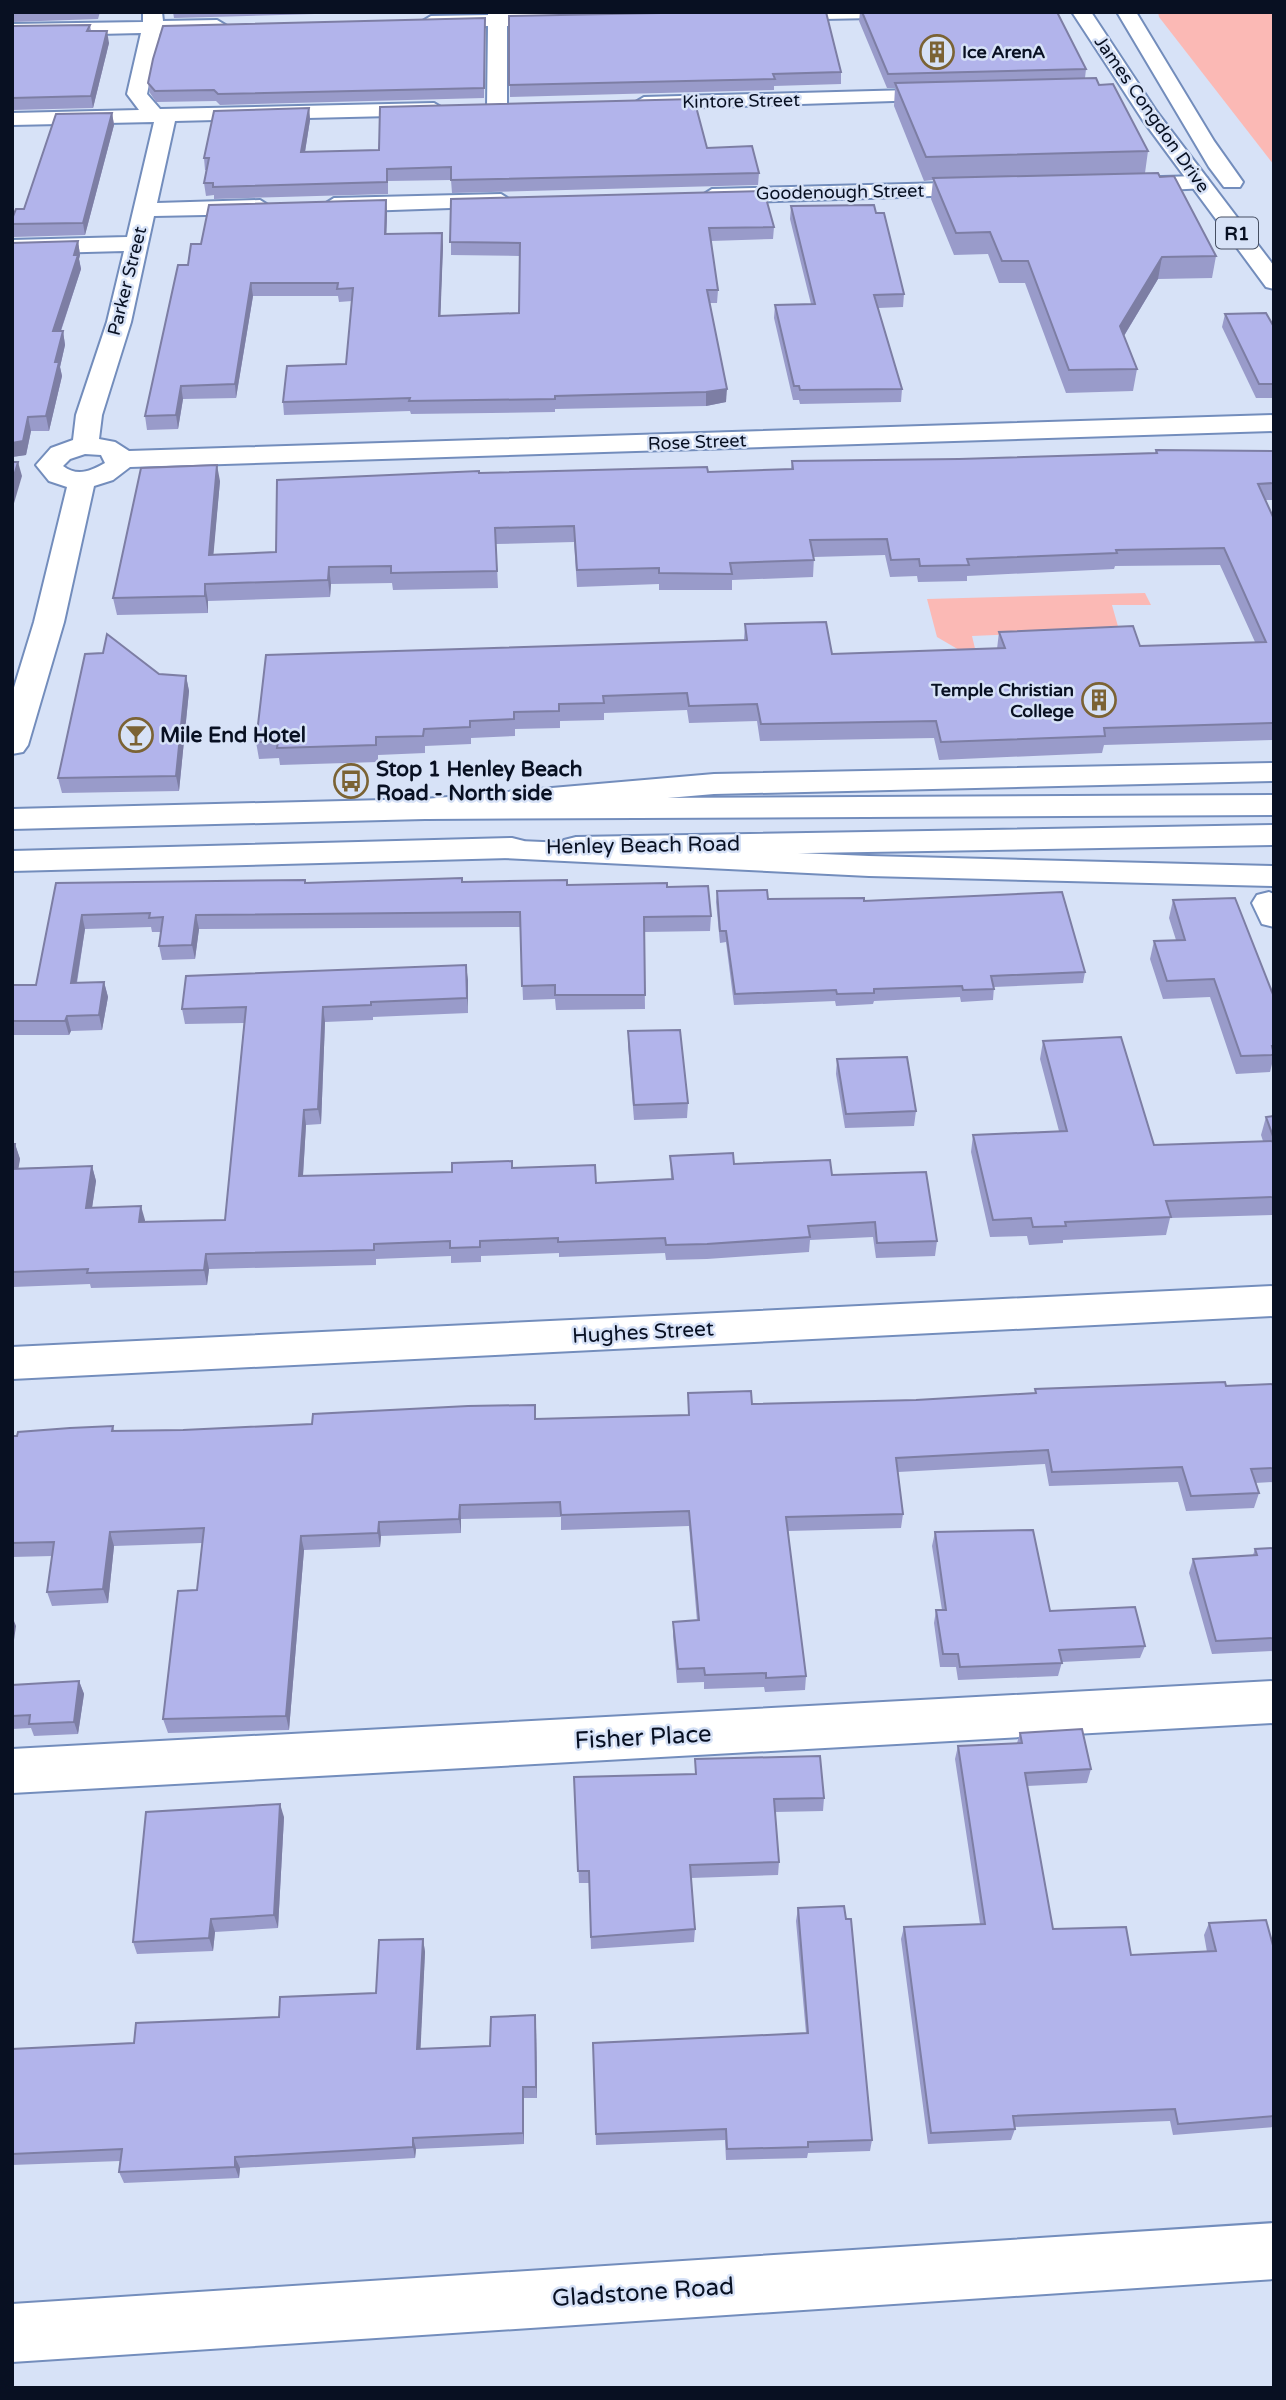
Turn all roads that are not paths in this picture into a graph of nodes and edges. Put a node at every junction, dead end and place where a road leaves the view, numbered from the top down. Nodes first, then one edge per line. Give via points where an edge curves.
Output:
1 (873, 12) edge
2 (1081, 12) edge
3 (1130, 14) edge
4 (759, 15) edge
5 (498, 16) edge
6 (580, 19) edge
7 (152, 20) edge
8 (417, 22) edge
9 (241, 25) edge
10 (12, 30) edge
11 (1175, 90) junction
12 (1123, 91) junction
13 (968, 95) edge
14 (622, 104) edge
15 (524, 106) edge
16 (455, 108) edge
17 (160, 116) junction
18 (12, 119) edge
19 (1199, 183) junction
20 (1100, 186) edge
21 (1007, 188) edge
22 (687, 196) edge
23 (523, 200) edge
24 (316, 205) edge
25 (288, 206) edge
26 (144, 210) junction
27 (136, 244) junction
28 (12, 247) edge
29 (1274, 282) edge
30 (1274, 423) edge
31 (85, 446) junction
32 (120, 459) junction
33 (82, 480) junction
34 (12, 745) edge
35 (1274, 772) edge
36 (1274, 805) edge
37 (425, 809) junction
38 (12, 819) edge
39 (1274, 835) edge
40 (475, 849) junction
41 (12, 861) edge
42 (1272, 898) edge
43 (1274, 1300) edge
44 (12, 1363) edge
45 (1274, 1702) edge
46 (12, 1771) edge
47 (1274, 2251) edge
48 (12, 2333) edge

1 - 4 main road
2 - 12 main road, James Congdon Drive / R1
3 - 11 main road, James Congdon Drive
5 - 6 main road
5 - 8 main road
5 - 15 main road via 490,107
7 - 9 main road
7 - 10 main road
7 - 17 main road via 137,94
11 - 12 main road
11 - 19 main road, James Congdon Drive via 1205,148 1238,192
12 - 19 main road, James Congdon Drive / R1
13 - 14 main road, Kintore Street
16 - 17 main road
17 - 18 main road
17 - 26 main road, Parker Street
19 - 20 main road
19 - 29 main road, James Congdon Drive / R1
21 - 22 main road, Goodenough Street
23 - 24 main road
25 - 26 main road
26 - 27 main road, Parker Street
27 - 28 main road
27 - 31 main road, Parker Street via 119,322 89,415
30 - 32 main road, Rose Street
31 - 32 main road via 106,448
31 - 33 main road via 62,451 36,465
32 - 33 main road via 111,472
33 - 34 main road via 50,622
35 - 37 main road via 714,784
36 - 37 main road, Henley Beach Road
37 - 38 main road, Henley Beach Road
39 - 40 main road, Henley Beach Road
40 - 41 main road, Henley Beach Road
40 - 42 main road via 869,866
43 - 44 main road, Hughes Street
45 - 46 main road, Fisher Place
47 - 48 main road, Gladstone Road

